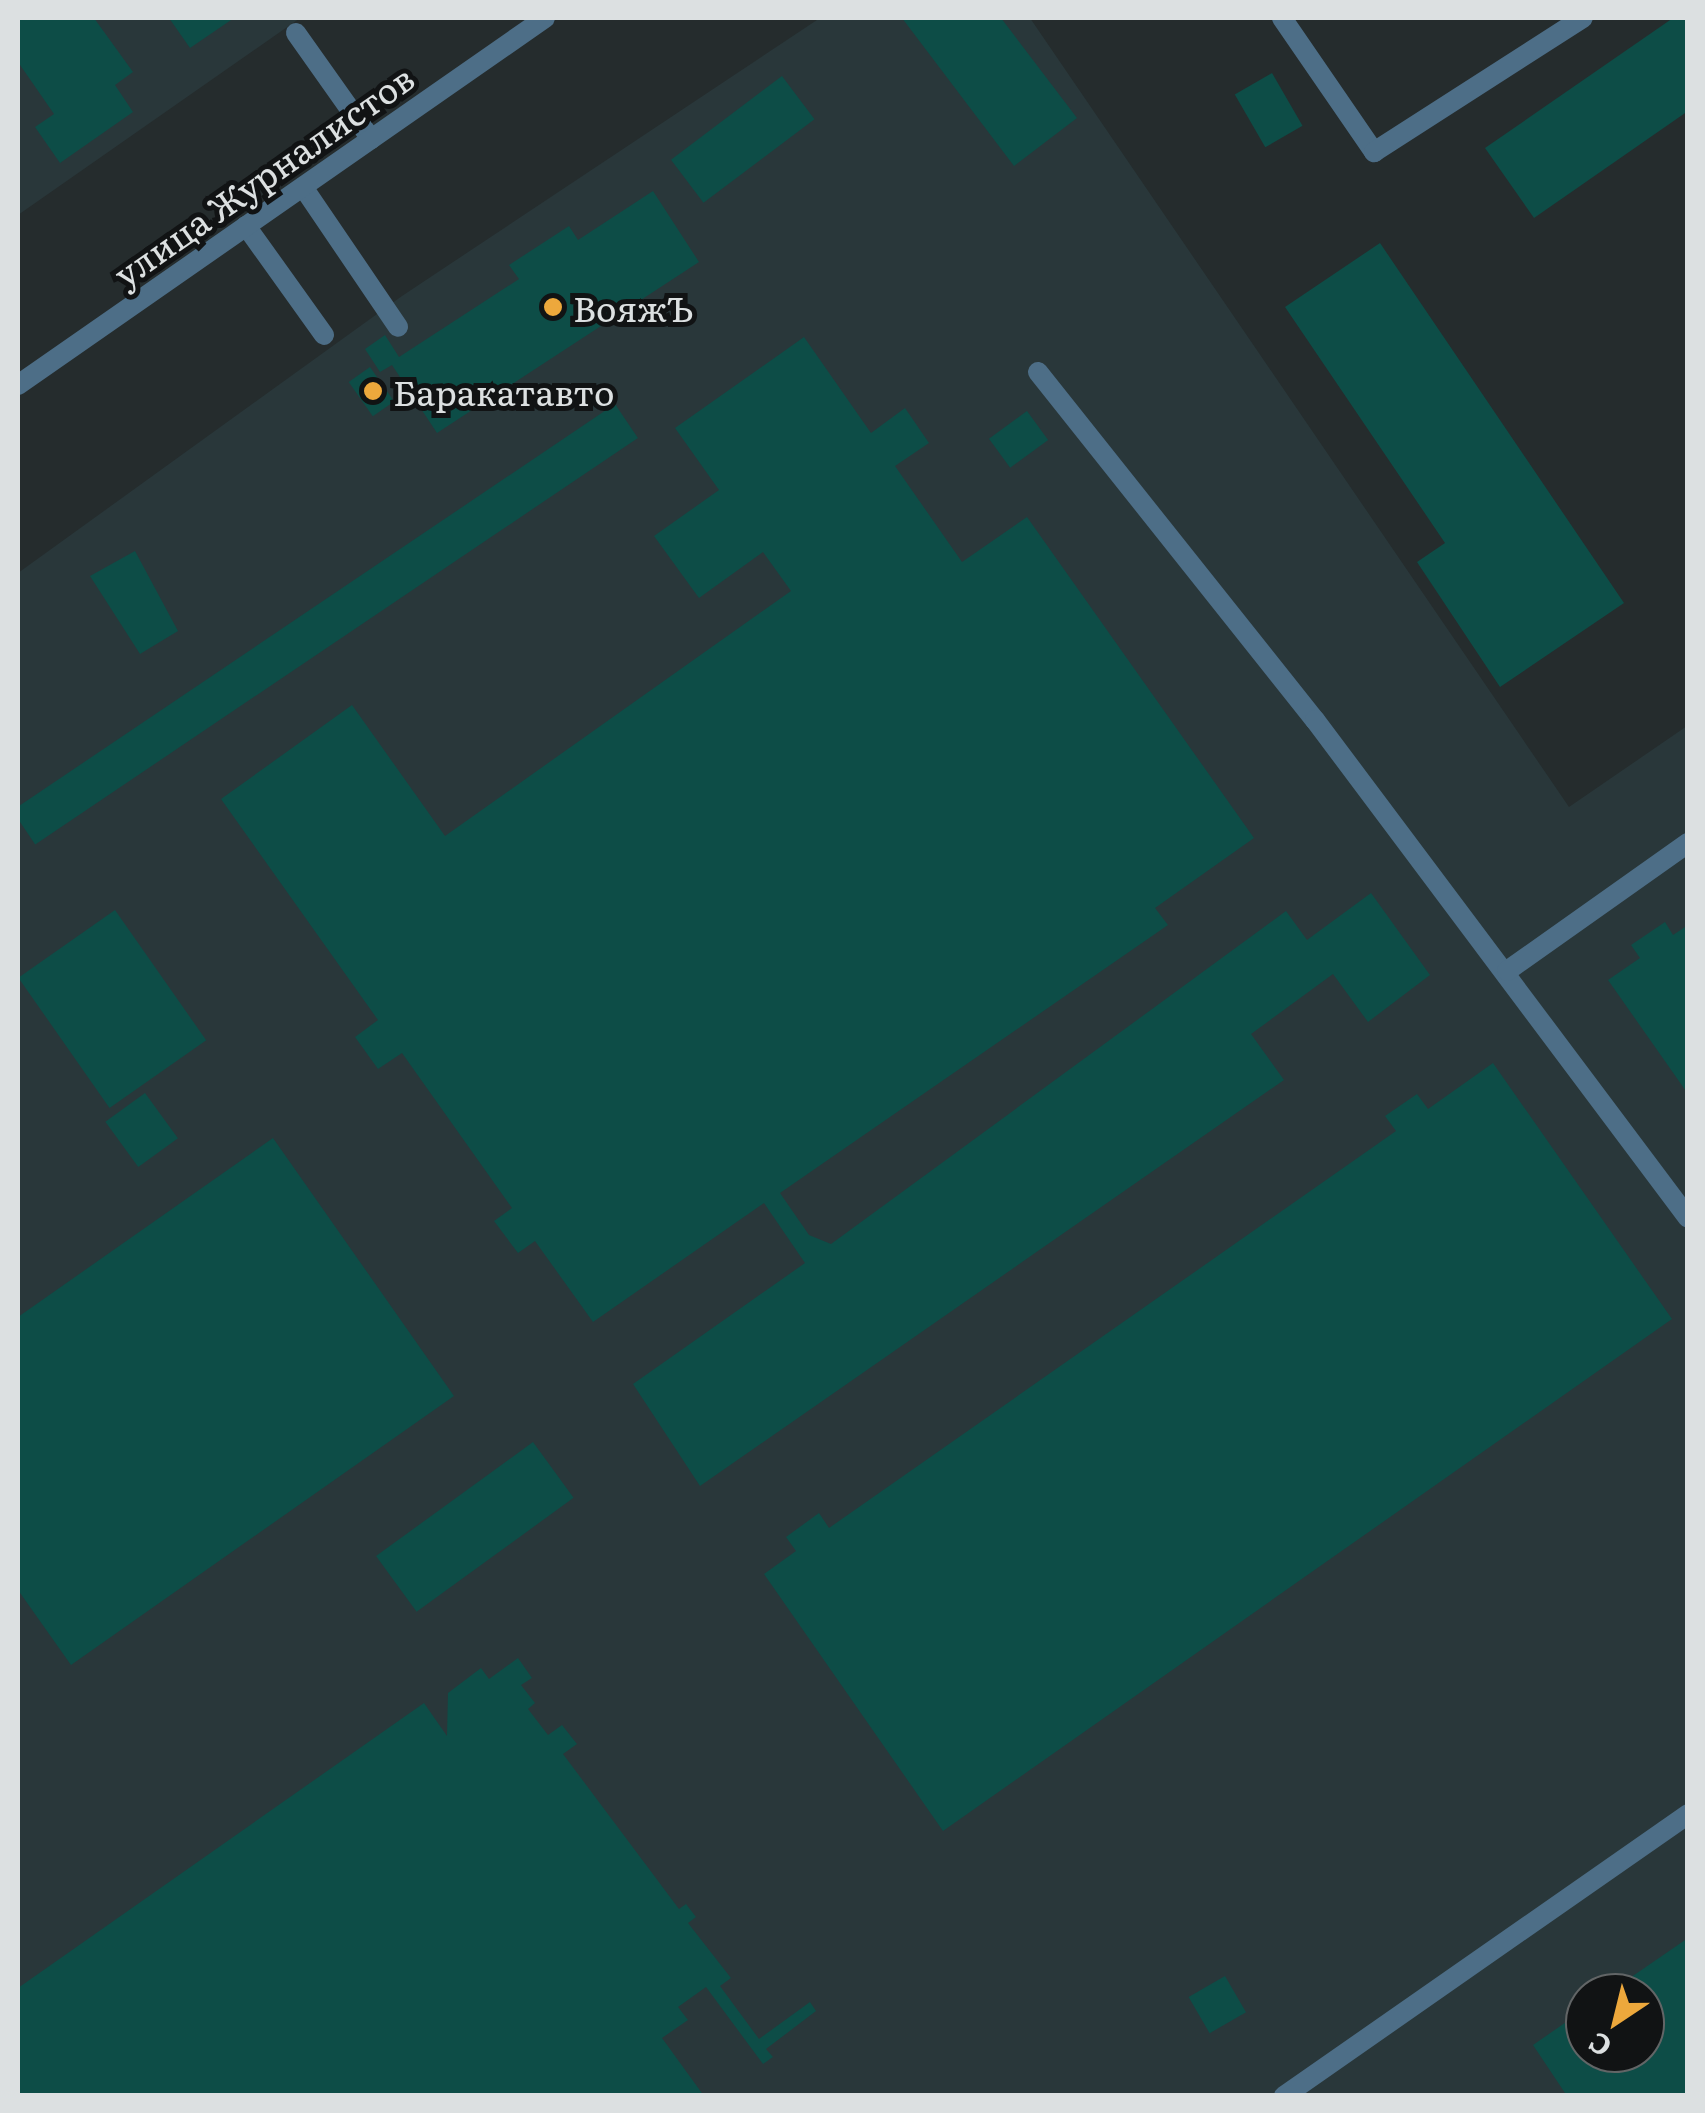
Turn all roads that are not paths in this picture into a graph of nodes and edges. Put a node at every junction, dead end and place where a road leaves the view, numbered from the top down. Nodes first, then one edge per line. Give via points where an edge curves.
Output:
1 (546, 18) edge
2 (1282, 18) edge
3 (1584, 18) edge
4 (296, 34) dead end
5 (371, 140) junction
6 (304, 186) junction
7 (246, 226) junction
8 (398, 327) dead end
9 (324, 335) dead end
10 (1038, 372) dead end
11 (18, 385) edge
12 (1688, 843) edge
13 (1507, 971) junction
14 (1688, 1218) edge
15 (1688, 1814) edge
16 (1284, 2096) edge

1 - 5 street, улица Журналистов
2 - 3 street via 1374,152
4 - 5 street
5 - 6 street, улица Журналистов
6 - 7 street, улица Журналистов
6 - 8 street
7 - 9 street
7 - 11 street, улица Журналистов
10 - 13 street
12 - 13 street
13 - 14 street
15 - 16 street

